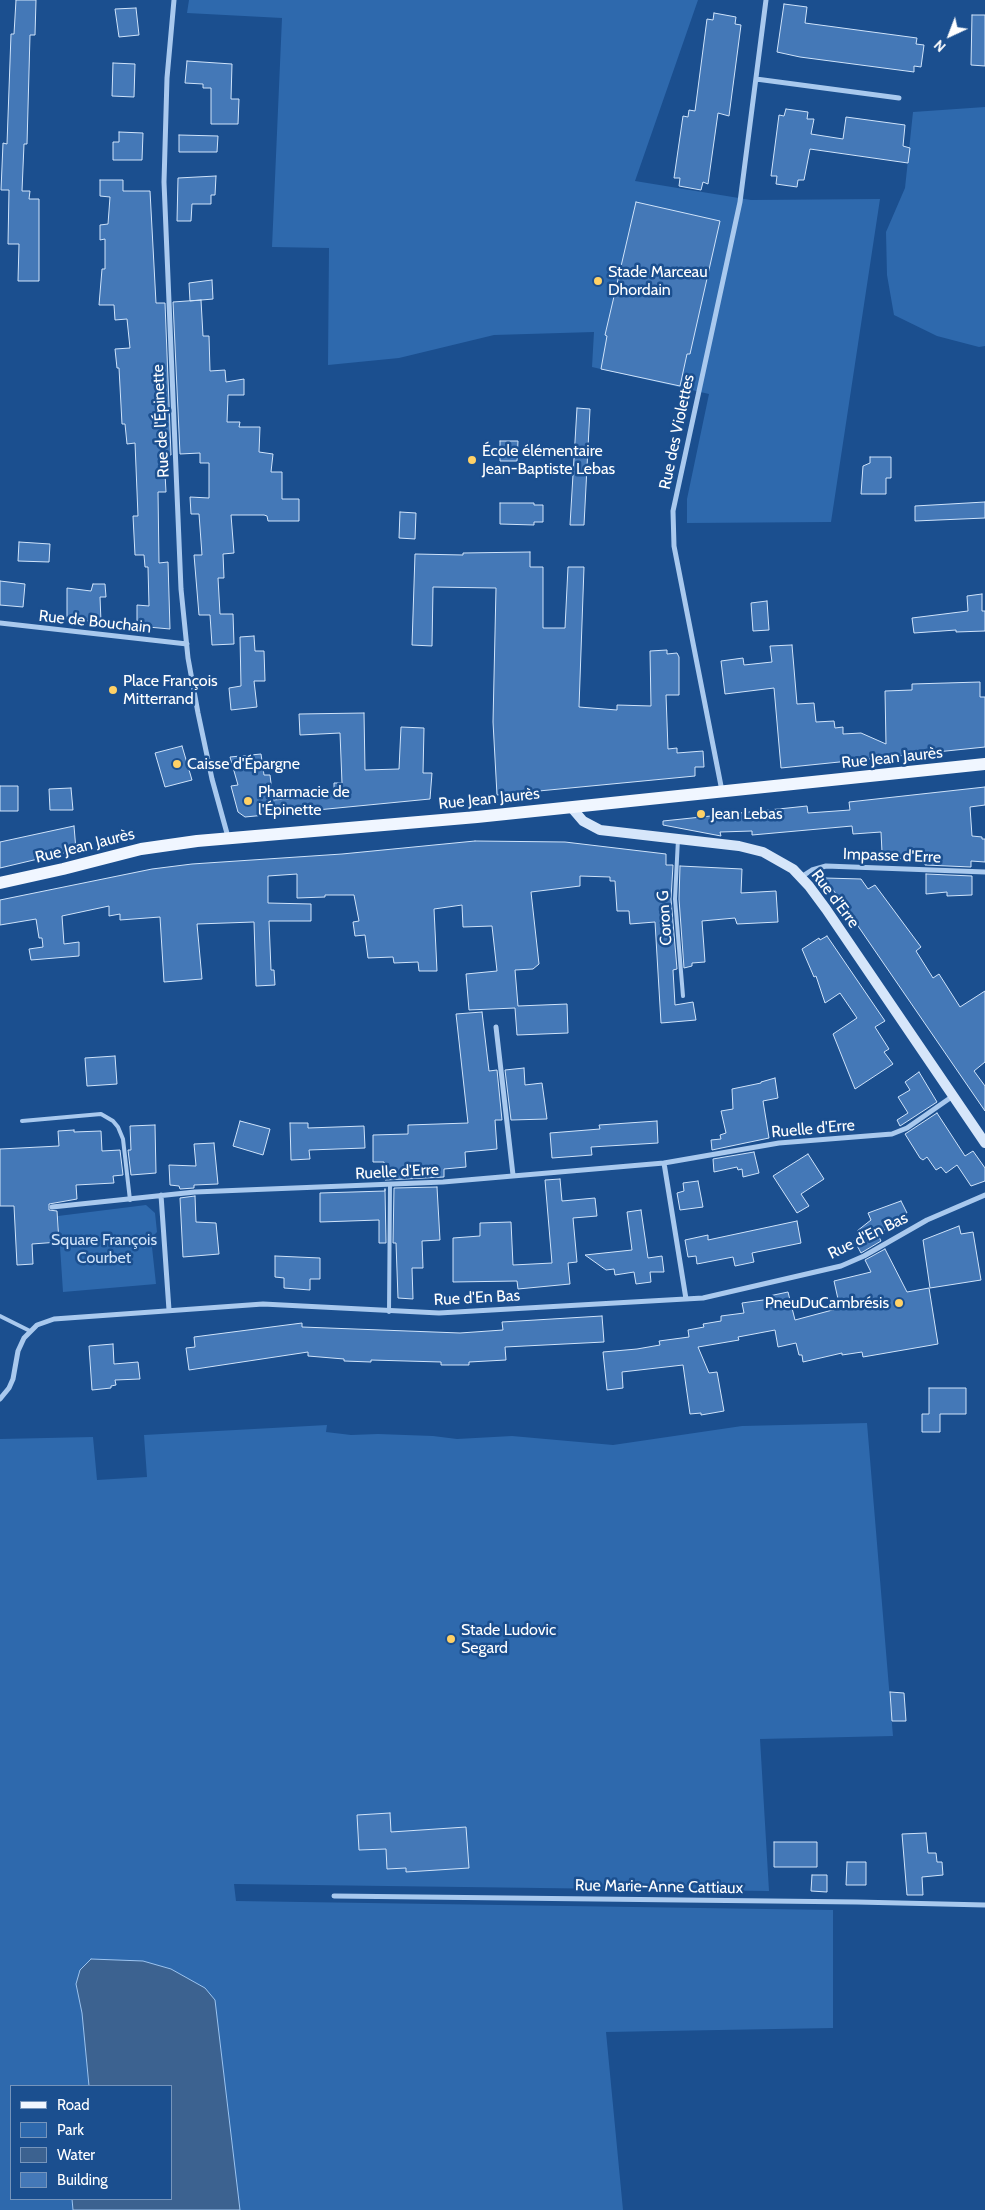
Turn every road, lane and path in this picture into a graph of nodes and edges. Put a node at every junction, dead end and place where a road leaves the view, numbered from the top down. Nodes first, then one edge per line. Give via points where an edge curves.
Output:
1 (174, 0) edge
2 (766, 0) edge
3 (756, 79) junction
4 (899, 98) dead end
5 (0, 624) edge
6 (187, 644) junction
7 (985, 764) edge
8 (722, 791) junction
9 (571, 807) junction
10 (228, 837) junction
11 (678, 837) junction
12 (985, 872) edge
13 (800, 877) junction
14 (0, 883) edge
15 (683, 996) dead end
16 (496, 1027) dead end
17 (953, 1096) junction
18 (22, 1121) dead end
19 (985, 1143) edge
20 (664, 1163) junction
21 (513, 1176) junction
22 (390, 1185) junction
23 (161, 1195) junction
24 (985, 1195) edge
25 (130, 1200) junction
26 (52, 1207) dead end
27 (686, 1299) junction
28 (169, 1310) junction
29 (389, 1312) junction
30 (0, 1316) edge
31 (30, 1331) junction
32 (0, 1399) edge
33 (334, 1896) dead end
34 (985, 1905) edge

1 - 6 street, Rue de l'Épinette via 167,78 164,191 181,589
2 - 3 street, Rue des Violettes
3 - 4 street
3 - 8 street, Rue des Violettes via 740,202 674,502 674,546
5 - 6 street, Rue de Bouchain
6 - 10 street, Rue de l'Épinette via 209,766
7 - 8 main road, Rue Jean Jaurès
8 - 9 main road, Rue Jean Jaurès
9 - 10 main road, Rue Jean Jaurès via 384,826
9 - 11 street, Rue d'Erre via 583,821 600,830
10 - 14 main road, Rue Jean Jaurès via 141,849
11 - 13 street, Rue d'Erre via 757,850 784,863
11 - 15 lane, Coron G via 675,899
12 - 13 street, Impasse d'Erre via 826,866
13 - 17 street, Rue d'Erre via 826,909
16 - 21 street
17 - 19 street, Rue d'Erre
17 - 20 street, Ruelle d'Erre via 908,1128 892,1134 778,1143
18 - 25 lane via 100,1114 113,1121 123,1139
20 - 21 street, Ruelle d'Erre
20 - 27 street
21 - 22 street, Ruelle d'Erre
22 - 23 street, Ruelle d'Erre
22 - 29 lane
23 - 25 street, Ruelle d'Erre
23 - 28 street
24 - 27 street, Rue d'En Bas via 927,1220 841,1266 730,1293
25 - 26 street, Ruelle d'Erre
27 - 29 street, Rue d'En Bas via 446,1313
28 - 29 street, Rue d'En Bas via 263,1304
28 - 31 street, Rue d'En Bas via 54,1319
30 - 31 lane
31 - 32 street via 20,1345 9,1388
33 - 34 street, Rue Marie-Anne Cattiaux

